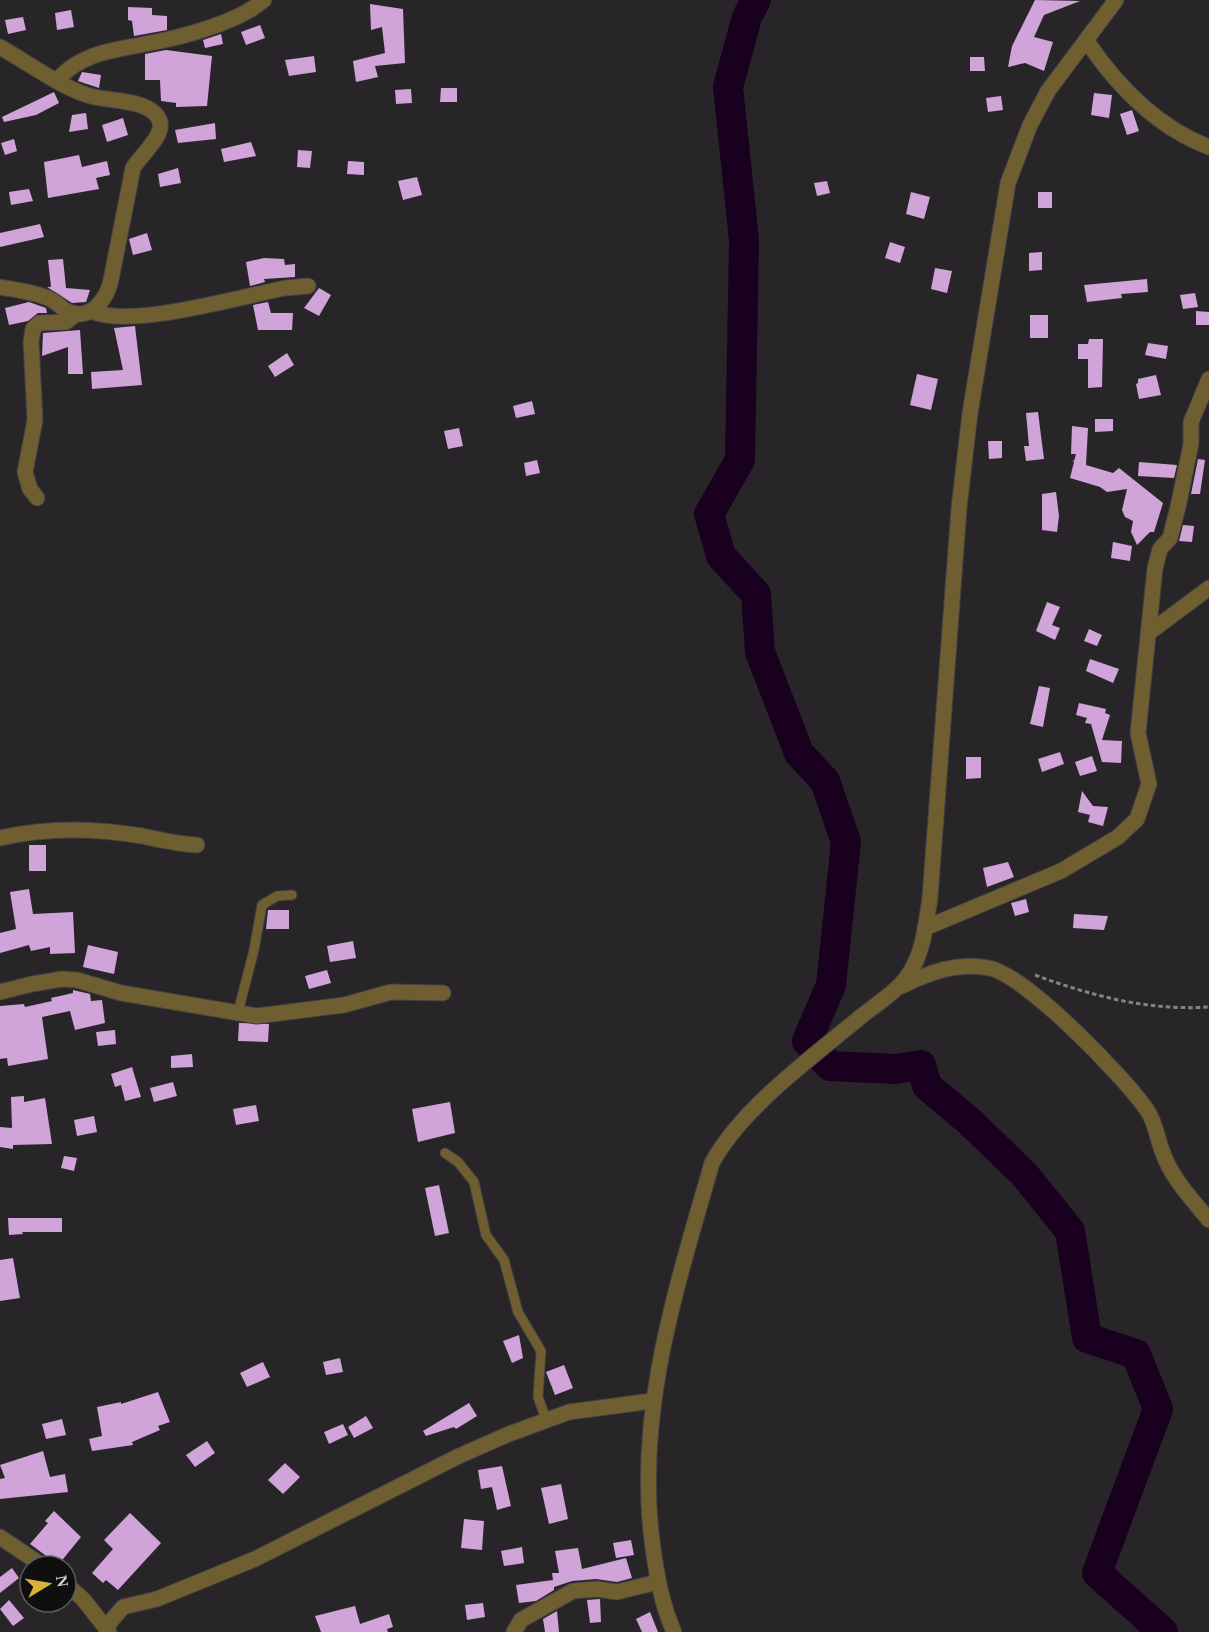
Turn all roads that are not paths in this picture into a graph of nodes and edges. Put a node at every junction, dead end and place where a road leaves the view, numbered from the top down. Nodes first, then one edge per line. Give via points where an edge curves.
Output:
1 (264, 0) edge
2 (1114, 1) edge
3 (1086, 40) junction
4 (0, 47) edge
5 (58, 79) junction
6 (1209, 147) edge
7 (308, 286) dead end
8 (0, 287) edge
9 (83, 313) junction
10 (1209, 379) edge
11 (37, 498) dead end
12 (1209, 588) edge
13 (1150, 632) junction
14 (0, 838) edge
15 (197, 845) dead end
16 (292, 896) dead end
17 (925, 928) junction
18 (899, 987) junction
19 (0, 992) edge
20 (443, 993) dead end
21 (238, 1012) junction
22 (445, 1153) dead end
23 (1209, 1220) edge
24 (652, 1401) junction
25 (546, 1419) junction
26 (0, 1537) edge
27 (25, 1554) edge
28 (658, 1582) junction
29 (78, 1595) edge
30 (107, 1629) edge
31 (514, 1632) edge
32 (674, 1632) edge

1 - 5 street via 254,9 177,36 104,51 71,65
2 - 3 street
3 - 6 street via 1122,87 1146,110
3 - 17 street via 1048,92 1008,183 970,413 959,508
4 - 5 street
5 - 9 street via 90,96 146,107 156,113 161,124 159,135 133,168 109,289 99,305
7 - 9 street via 143,316
8 - 9 street via 51,299 62,309
9 - 11 street via 66,322 39,323 33,329 36,410 25,472
10 - 13 street via 1191,422 1191,444 1170,538 1160,549 1155,568
12 - 13 street
13 - 17 street via 1138,733 1149,784 1137,819 1118,837 1061,871
14 - 15 street via 56,829
16 - 21 lane via 269,898 262,905
17 - 18 street via 912,968
18 - 23 street via 940,969 963,967 991,969 1021,986 1077,1033 1127,1085 1148,1112 1172,1174
18 - 24 street via 804,1062 734,1131 712,1163 679,1281
19 - 21 street via 62,979 77,980 130,994
20 - 21 street via 391,992 366,1001 271,1016
22 - 25 lane via 458,1161 474,1182 486,1235 504,1260 518,1311 541,1351 538,1397
24 - 25 street via 597,1407
24 - 28 street via 648,1507
25 - 30 street via 459,1456 255,1559 157,1599 123,1607
26 - 27 street
28 - 31 street via 617,1592 573,1591 520,1620
28 - 32 street
29 - 30 street

